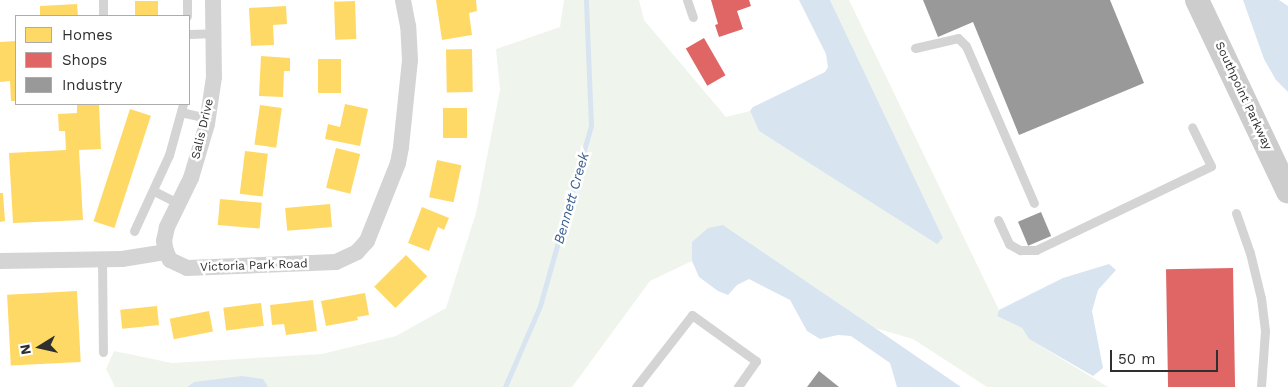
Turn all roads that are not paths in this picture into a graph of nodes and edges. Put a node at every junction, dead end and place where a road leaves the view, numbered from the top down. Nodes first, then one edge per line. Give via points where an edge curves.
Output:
1 (103, 0) edge
2 (187, 0) edge
3 (213, 0) edge
4 (403, 0) edge
5 (687, 0) edge
6 (1197, 0) edge
7 (104, 15) edge
8 (187, 15) edge
9 (693, 17) dead end
10 (190, 34) edge
11 (214, 34) junction
12 (915, 48) dead end
13 (182, 108) edge
14 (208, 118) junction
15 (1192, 128) dead end
16 (1286, 180) edge
17 (154, 191) junction
18 (178, 203) junction
19 (1034, 203) dead end
20 (1236, 213) dead end
21 (998, 220) dead end
22 (134, 231) dead end
23 (166, 252) junction
24 (102, 260) junction
25 (0, 261) edge
26 (103, 352) dead end
27 (636, 387) edge
28 (738, 387) edge
29 (1261, 387) edge

1 - 7 lane
2 - 8 lane
3 - 11 street, Salis Drive
4 - 23 street, Victoria Park Road via 410,60 398,163 367,241 357,252 336,262 238,268 186,268 178,265
5 - 9 lane
6 - 16 main road, Southpoint Parkway
10 - 11 lane
11 - 14 street, Salis Drive via 214,77
12 - 19 lane via 958,38 966,46
13 - 14 lane
13 - 17 lane via 169,155
14 - 18 street, Salis Drive via 191,178
15 - 21 lane via 1211,166 1036,250 1020,250 1009,244
17 - 18 lane
17 - 22 lane
18 - 23 street, Salis Drive via 167,227
20 - 29 lane via 1261,298 1265,331
23 - 24 street
24 - 25 street
24 - 26 lane
27 - 28 lane via 692,315 756,361

